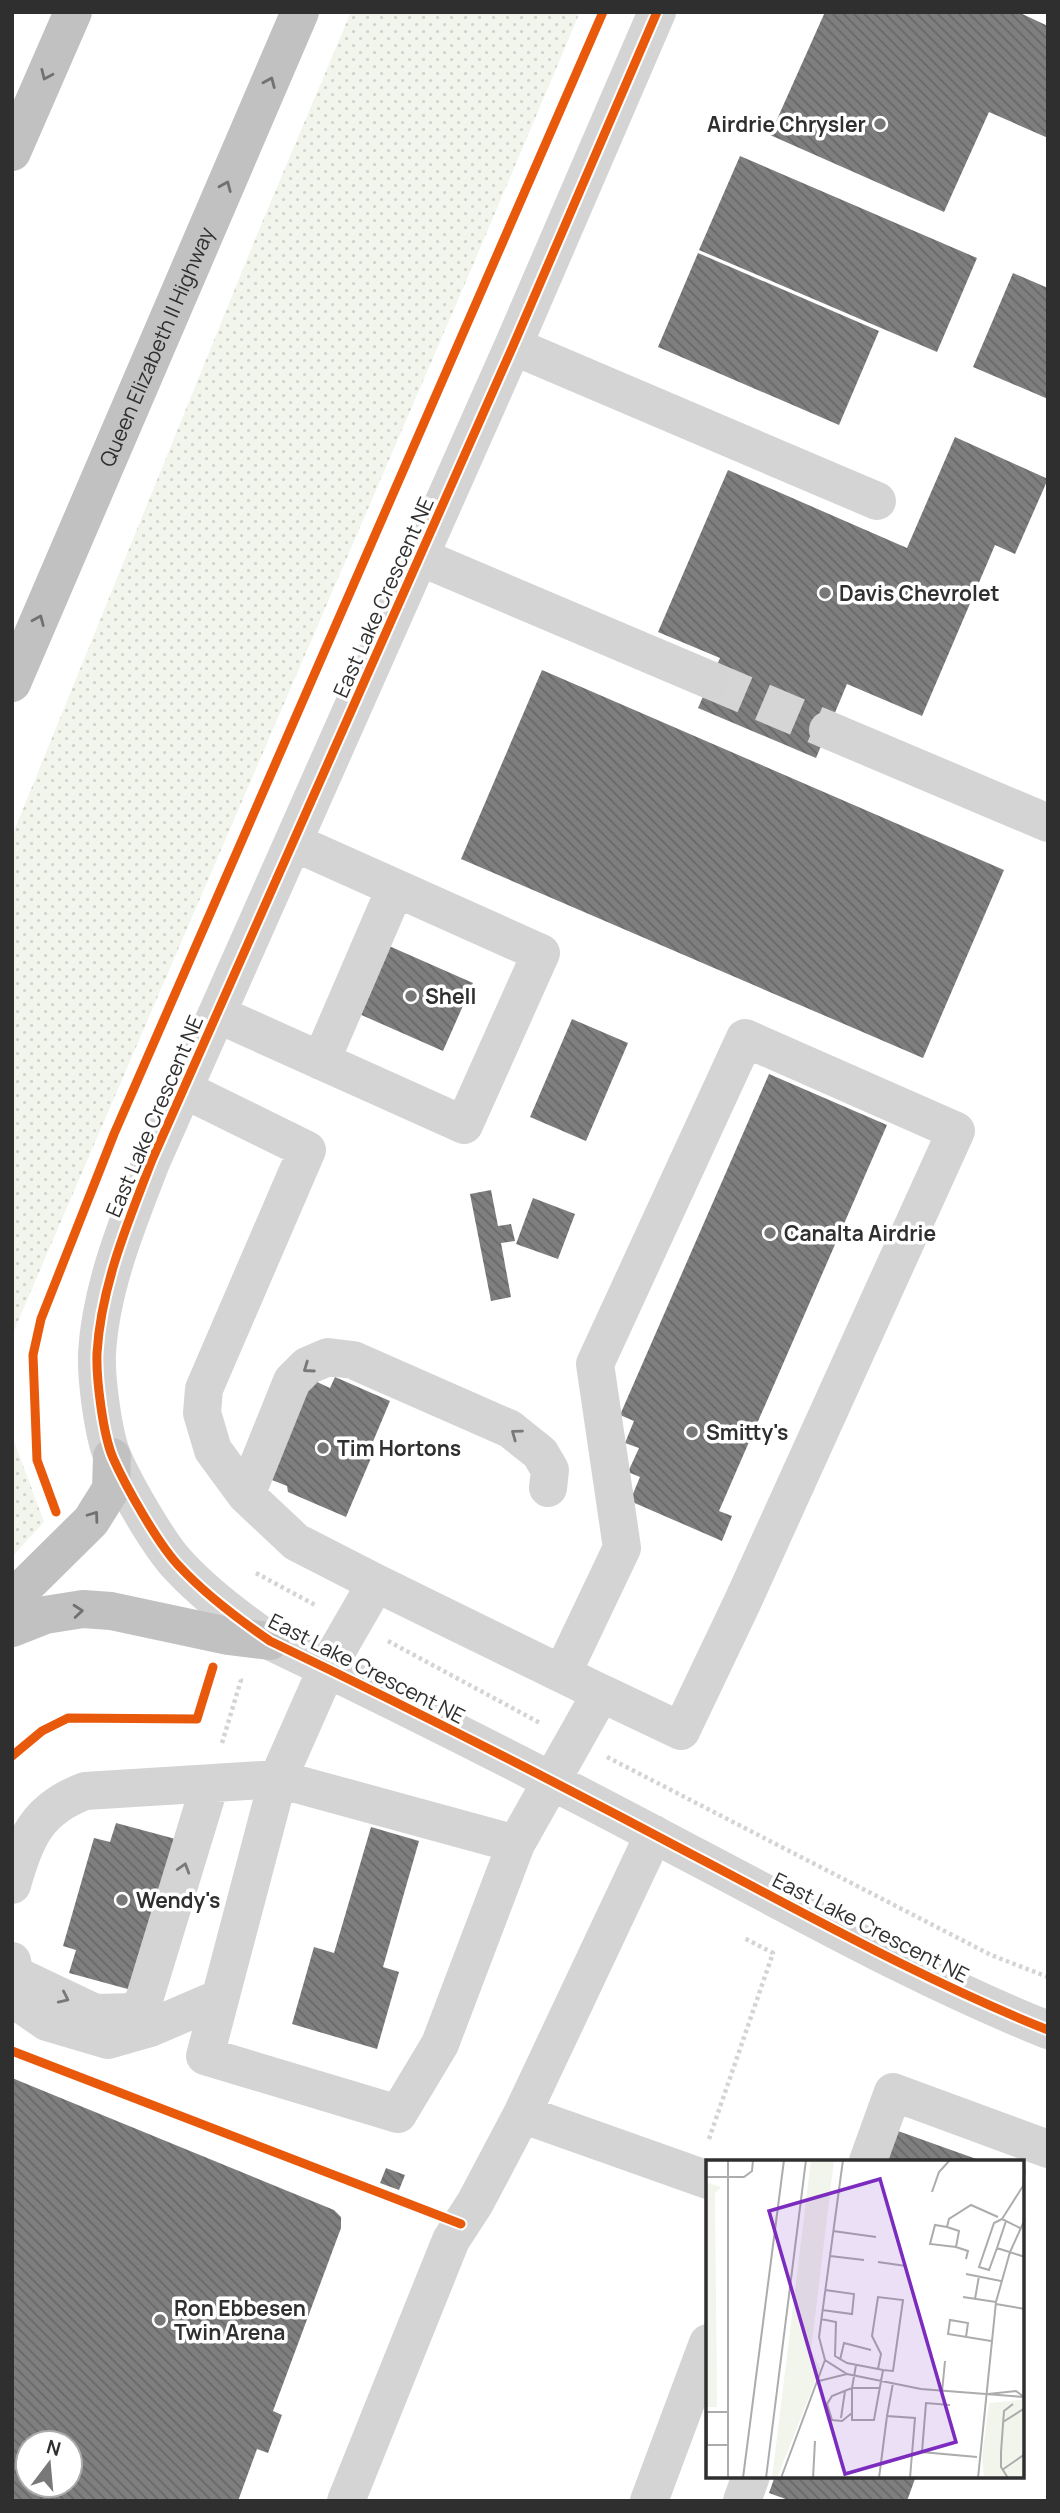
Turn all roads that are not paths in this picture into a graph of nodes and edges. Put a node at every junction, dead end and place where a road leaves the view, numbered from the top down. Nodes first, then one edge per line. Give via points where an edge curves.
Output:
1 (73, 12) edge
2 (300, 12) edge
3 (657, 12) edge
4 (12, 152) edge
5 (513, 346) junction
6 (877, 501) dead end
7 (420, 557) junction
8 (710, 680) tunnel mouth
9 (12, 683) edge
10 (828, 730) tunnel mouth
11 (1048, 823) edge
12 (293, 842) junction
13 (395, 889) junction
14 (217, 1014) junction
15 (321, 1061) junction
16 (183, 1089) junction
17 (112, 1457) junction
18 (548, 1488) dead end
19 (246, 1496) junction
20 (376, 1583) junction
21 (12, 1600) edge
22 (12, 1628) edge
23 (270, 1641) junction
24 (327, 1668) junction
25 (562, 1674) junction
26 (601, 1693) junction
27 (278, 1779) junction
28 (553, 1781) junction
29 (210, 1784) junction
30 (653, 1834) junction
31 (516, 1844) junction
32 (12, 1885) edge
33 (12, 1961) edge
34 (12, 1998) edge
35 (220, 1998) junction
36 (1048, 2030) edge
37 (522, 2114) junction
38 (1048, 2149) edge
39 (868, 2160) edge
40 (702, 2178) edge
41 (706, 2348) edge
42 (750, 2478) edge
43 (346, 2501) edge
44 (649, 2501) edge
45 (742, 2501) edge

1 -> 4 highway
9 -> 2 highway, Queen Elizabeth II Highway
3 - 5 street, East Lake Crescent NE
5 - 6 street
5 - 7 street, East Lake Crescent NE
7 - 8 street
7 - 12 street, East Lake Crescent NE
10 - 11 street
12 - 13 street
12 - 14 street, East Lake Crescent NE
13 - 15 street
13 - 15 street via 541,953 464,1125
14 - 15 street
14 - 16 street, East Lake Crescent NE
16 - 17 street, East Lake Crescent NE via 122,1238 103,1307 97,1355
16 - 19 street via 307,1150 204,1390 202,1413 213,1450
21 -> 17 highway via 91,1521 111,1489
17 - 23 street, East Lake Crescent NE via 178,1565
18 -> 19 street via 550,1470 540,1452 510,1429 353,1360 328,1357 307,1366 292,1381
19 - 20 street via 296,1542
20 - 24 street
20 - 25 street
22 -> 23 highway via 46,1615 83,1609
23 - 24 street, East Lake Crescent NE
24 - 27 street
24 - 28 street, East Lake Crescent NE
25 - 26 street
25 - 26 street via 622,1549 595,1364 745,1038 956,1131 681,1731
26 - 28 street
27 - 29 street
27 - 31 street
27 - 35 street
28 - 30 street, East Lake Crescent NE
28 - 31 street
29 - 32 street via 85,1791 62,1800 38,1822 21,1853
33 -> 29 street via 15,1975 95,2013 135,2012 144,2000
30 - 36 street, East Lake Crescent NE via 909,1967
30 - 37 street
31 - 35 street via 440,2044 398,2114 205,2056
34 - 35 street via 47,2022 108,2040 150,2028
37 - 40 street
37 - 43 street via 451,2240
38 - 39 street via 893,2092
41 - 44 street
42 - 45 street

